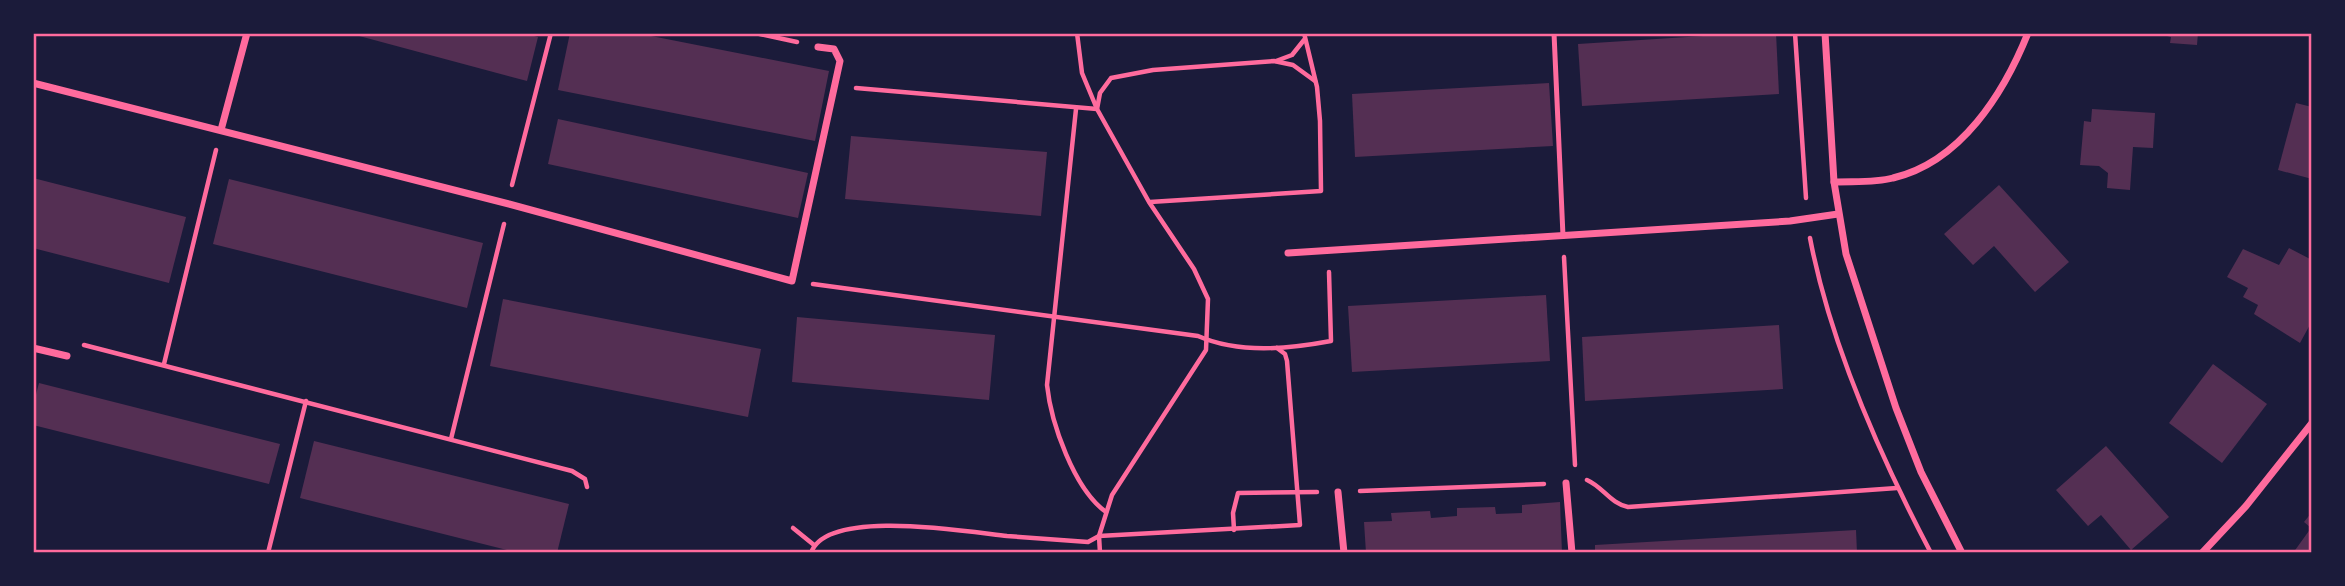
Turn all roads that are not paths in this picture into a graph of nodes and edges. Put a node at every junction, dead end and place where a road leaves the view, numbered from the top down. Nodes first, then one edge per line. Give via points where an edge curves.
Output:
1 (247, 33) edge
2 (1554, 33) edge
3 (1825, 33) edge
4 (2028, 33) edge
5 (818, 47) road end
6 (33, 83) edge
7 (221, 130) junction
8 (1834, 182) junction
9 (1838, 214) junction
10 (1563, 236) junction
11 (1289, 253) dead end
12 (33, 348) edge
13 (67, 356) dead end
14 (2312, 423) edge
15 (1566, 483) road end
16 (1338, 492) road end
17 (1344, 553) edge
18 (1572, 553) edge
19 (1962, 553) edge
20 (2202, 553) edge

1 - 7 street
2 - 10 lane
3 - 8 street
4 - 8 street via 1981,120 1950,148 1893,179
5 - 7 street via 839,54 837,86 792,281
6 - 7 street
8 - 9 street
9 - 10 street
9 - 19 street via 1864,314 1896,408
10 - 11 street
12 - 13 street
14 - 20 street
15 - 18 street
16 - 17 street

